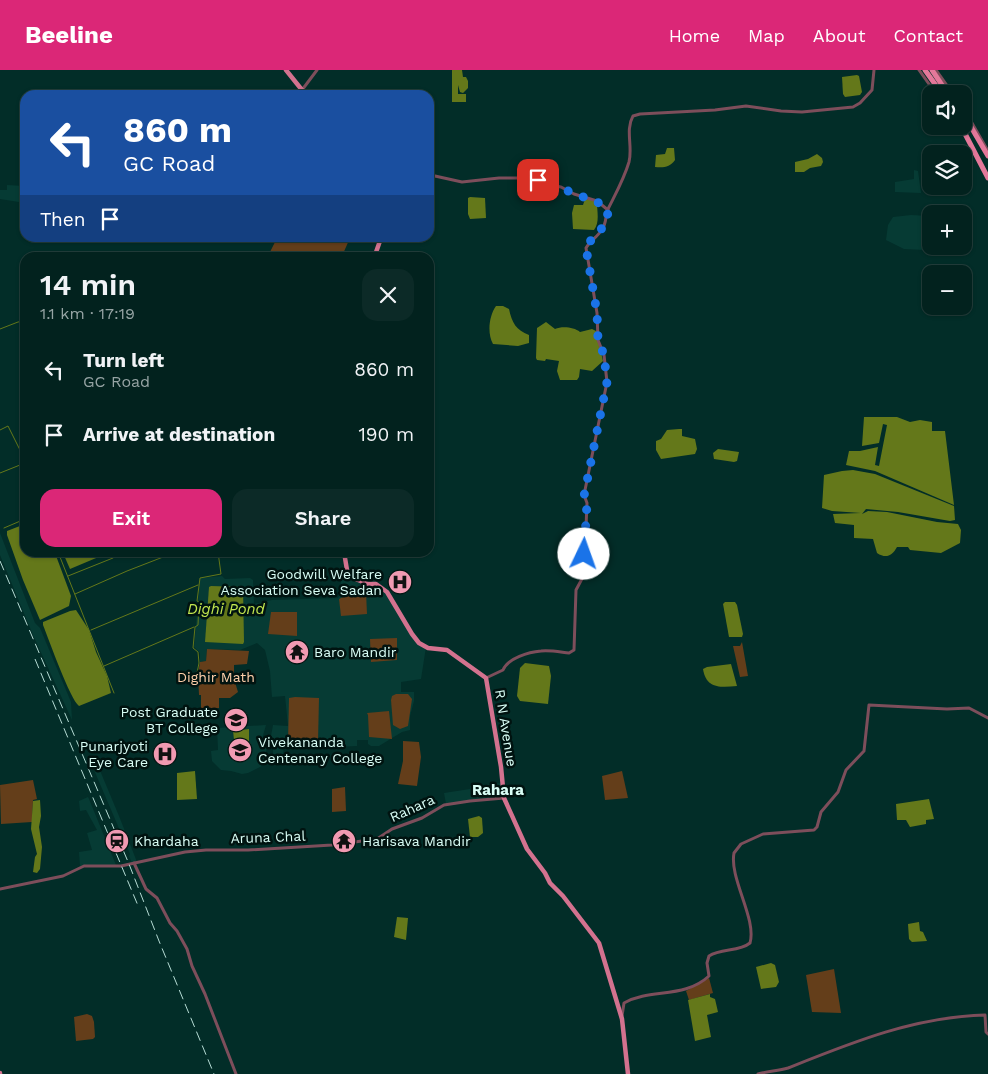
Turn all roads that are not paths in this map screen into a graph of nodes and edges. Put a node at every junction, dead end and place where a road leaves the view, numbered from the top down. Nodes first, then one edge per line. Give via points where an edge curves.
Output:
1 (286, 70) edge
2 (317, 70) edge
3 (874, 70) edge
4 (919, 70) edge
5 (925, 70) edge
6 (932, 70) edge
7 (936, 70) edge
8 (930, 85) edge
9 (936, 85) edge
10 (942, 85) edge
11 (947, 85) edge
12 (302, 90) edge
13 (306, 90) edge
14 (972, 123) edge
15 (972, 129) edge
16 (966, 135) edge
17 (988, 151) edge
18 (988, 156) edge
19 (434, 177) edge
20 (988, 178) edge
21 (608, 210) junction
22 (345, 557) edge
23 (486, 678) junction
24 (988, 718) edge
25 (504, 798) junction
26 (332, 845) joint
27 (134, 863) junction
28 (0, 889) edge
29 (622, 1019) junction
30 (988, 1034) edge
31 (236, 1074) edge
32 (628, 1074) edge
33 (758, 1074) edge

1 - 12 main road
2 - 13 street
3 - 21 street via 872,90 853,107 797,112 746,106 633,116 630,159
4 - 8 street
5 - 9 highway
6 - 10 highway
7 - 11 street
14 - 17 street
15 - 18 highway
16 - 20 highway
19 - 21 street via 462,182 533,178 596,201
21 - 23 street via 604,226 586,248 607,382 584,496 587,503 584,574 576,590 574,650 569,653 540,651 516,658 501,672
22 - 23 main road, R N Avenue via 348,576 376,584 387,592 419,643 428,648 447,650
23 - 25 main road, R N Avenue
24 - 29 street via 969,708 869,705 864,751 846,770 838,792 821,812 814,830 763,834 741,844 734,853 750,943 709,956 709,976 695,985 624,1003
25 - 26 street, Rahara via 444,805 377,838
25 - 29 main road, R N Avenue via 527,849 599,943
26 - 27 street, Aruna Chal via 206,850
27 - 28 street, Aruna Chal via 84,866 63,876
27 - 31 street via 146,888 157,898 187,949
29 - 32 main road, R N Avenue
30 - 33 street via 985,1015 926,1021 874,1034 780,1070

